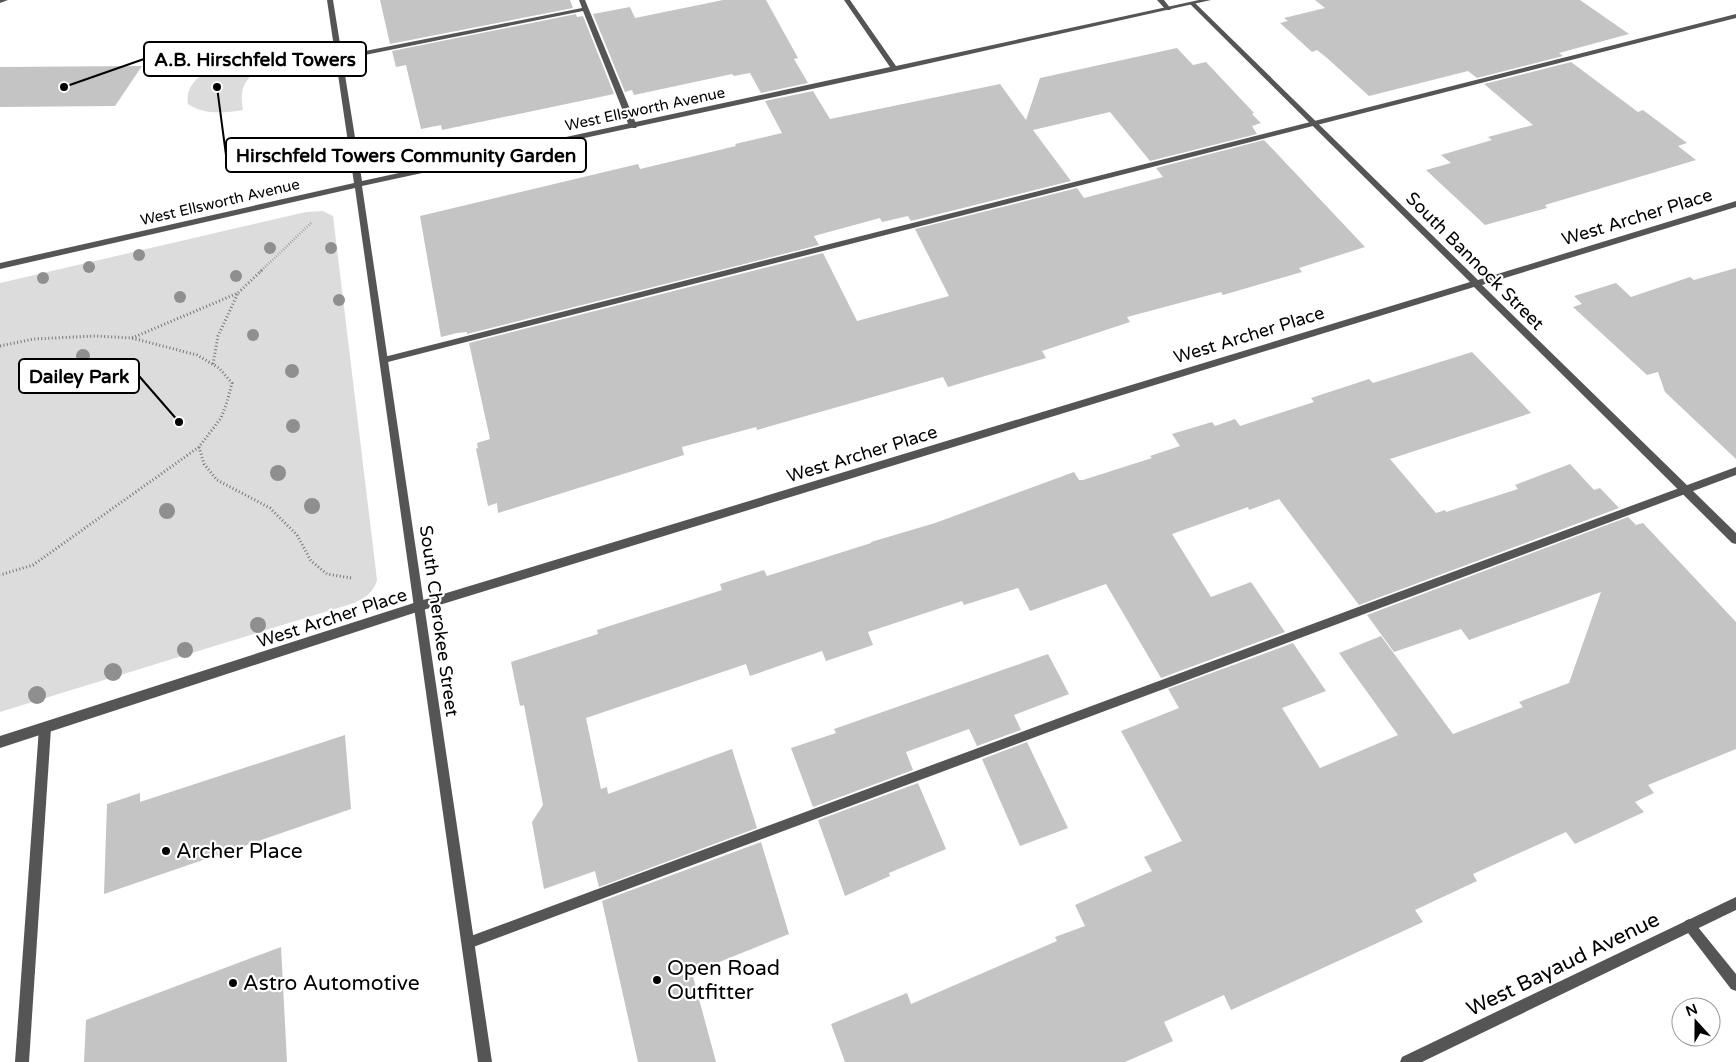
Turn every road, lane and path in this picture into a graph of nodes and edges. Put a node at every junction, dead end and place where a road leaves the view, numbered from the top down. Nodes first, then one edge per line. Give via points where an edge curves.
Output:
1 (5, 0) edge
2 (330, 0) edge
3 (582, 0) edge
4 (847, 0) edge
5 (1160, 0) edge
6 (1208, 0) edge
7 (0, 1) edge
8 (1192, 3) junction
9 (585, 9) junction
10 (1168, 9) junction
11 (1736, 16) edge
12 (340, 58) junction
13 (895, 69) junction
14 (1314, 125) junction
15 (633, 126) junction
16 (357, 185) junction
17 (1736, 204) edge
18 (312, 222) dead end
19 (0, 266) edge
20 (1474, 283) junction
21 (238, 293) junction
22 (132, 338) junction
23 (0, 346) edge
24 (384, 360) junction
25 (213, 364) junction
26 (199, 447) junction
27 (1736, 471) edge
28 (1685, 490) junction
29 (1736, 540) edge
30 (0, 575) edge
31 (351, 578) dead end
32 (420, 606) junction
33 (45, 728) junction
34 (0, 742) edge
35 (1736, 903) edge
36 (1689, 925) junction
37 (468, 942) junction
38 (1736, 984) edge
39 (22, 1062) edge
40 (485, 1062) edge
41 (1407, 1062) edge

1 - 7 street
2 - 12 street, South Cherokee Street
3 - 9 street
4 - 13 street
5 - 10 street
6 - 8 street, West Ellsworth Avenue
8 - 10 street, West Ellsworth Avenue
8 - 14 street, South Bannock Street
9 - 12 street
9 - 15 street
10 - 13 street, West Ellsworth Avenue
11 - 14 street
12 - 16 street, South Cherokee Street
13 - 15 street, West Ellsworth Avenue
14 - 20 street, South Bannock Street
14 - 24 street
15 - 16 street, West Ellsworth Avenue
16 - 19 street, West Ellsworth Avenue
16 - 24 street, South Cherokee Street
17 - 20 street, West Archer Place
18 - 21 path
20 - 28 street, South Bannock Street
20 - 32 street, West Archer Place
21 - 22 path
21 - 25 path via 220,326 213,348
22 - 23 path via 95,336
22 - 25 path via 197,355
24 - 32 street, South Cherokee Street
25 - 26 path via 232,384 229,404 218,425
26 - 30 path via 33,565
26 - 31 path via 204,464 217,480 270,508 298,535 311,561 327,574
27 - 28 street
28 - 29 street, South Bannock Street
28 - 37 street
32 - 33 street, West Archer Place
32 - 37 street, South Cherokee Street
33 - 34 street, West Archer Place
33 - 39 street
35 - 36 street, West Bayaud Avenue
36 - 38 street
36 - 41 street, West Bayaud Avenue
37 - 40 street, South Cherokee Street

